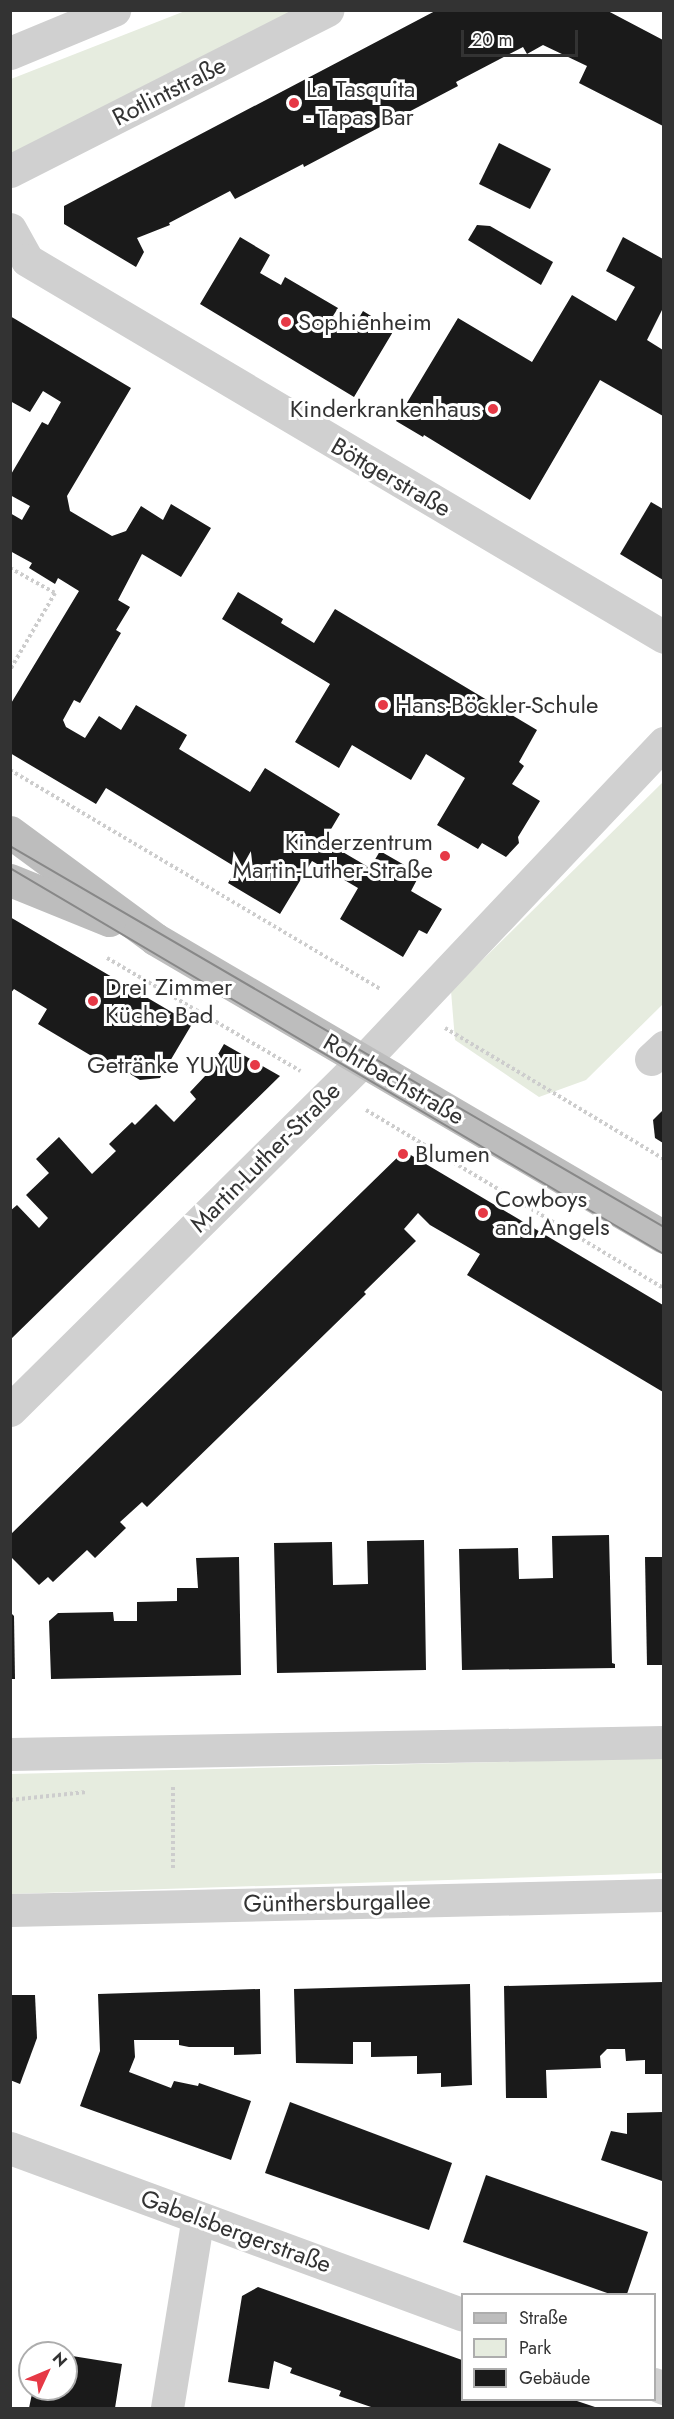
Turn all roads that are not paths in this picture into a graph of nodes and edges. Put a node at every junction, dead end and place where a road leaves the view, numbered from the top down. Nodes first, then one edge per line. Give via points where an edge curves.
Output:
1 (114, 10) edge
2 (327, 10) edge
3 (10, 52) edge
4 (10, 171) edge
5 (10, 229) edge
6 (663, 637) edge
7 (663, 743) edge
8 (10, 832) edge
9 (10, 880) edge
10 (155, 939) junction
11 (363, 1061) junction
12 (663, 1237) edge
13 (10, 1410) edge
14 (663, 1742) edge
15 (10, 1754) edge
16 (663, 1895) edge
17 (10, 1910) edge
18 (10, 2148) edge
19 (198, 2217) junction
20 (461, 2314) edge
21 (167, 2409) edge

1 - 3 street
2 - 4 street, Rotlintstraße
5 - 6 street, Böttgerstraße via 27,260
7 - 11 street, Martin-Luther-Straße
8 - 10 street, Rohrbachstraße
9 - 10 street, Rohrbachstraße
10 - 11 street, Rohrbachstraße
11 - 12 street, Rohrbachstraße
11 - 13 street, Martin-Luther-Straße
14 - 15 street
16 - 17 street, Günthersburgallee
18 - 19 street, Gabelsbergerstraße
19 - 20 street, Gabelsbergerstraße
19 - 21 street

